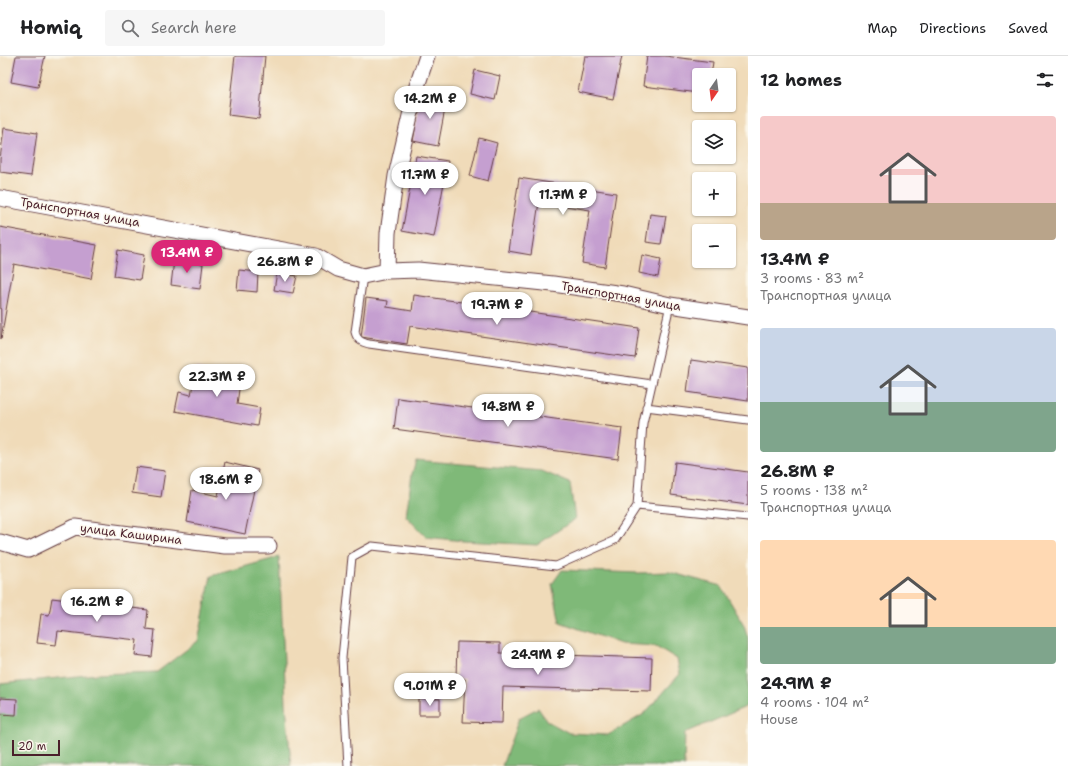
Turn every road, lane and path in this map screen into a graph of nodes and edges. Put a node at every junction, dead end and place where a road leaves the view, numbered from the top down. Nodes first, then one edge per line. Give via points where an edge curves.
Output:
1 (427, 56) edge
2 (0, 198) edge
3 (387, 271) junction
4 (363, 276) junction
5 (670, 305) junction
6 (748, 316) edge
7 (652, 384) junction
8 (646, 407) junction
9 (748, 420) edge
10 (637, 506) junction
11 (748, 517) edge
12 (0, 542) edge
13 (268, 546) dead end
14 (348, 766) edge

1 - 3 street via 417,86 396,176 388,233
2 - 4 street, Транспортная улица via 316,256 338,269
3 - 4 street, Транспортная улица
3 - 5 street, Транспортная улица via 418,270 553,284 623,294
4 - 7 lane via 355,332 362,342
5 - 6 street, Транспортная улица
5 - 7 lane
7 - 8 lane
8 - 9 lane
8 - 10 lane
10 - 11 lane
10 - 14 lane via 614,540 556,566 372,546 352,557 342,658
12 - 13 street, улица Каширина via 28,550 75,527 225,546

